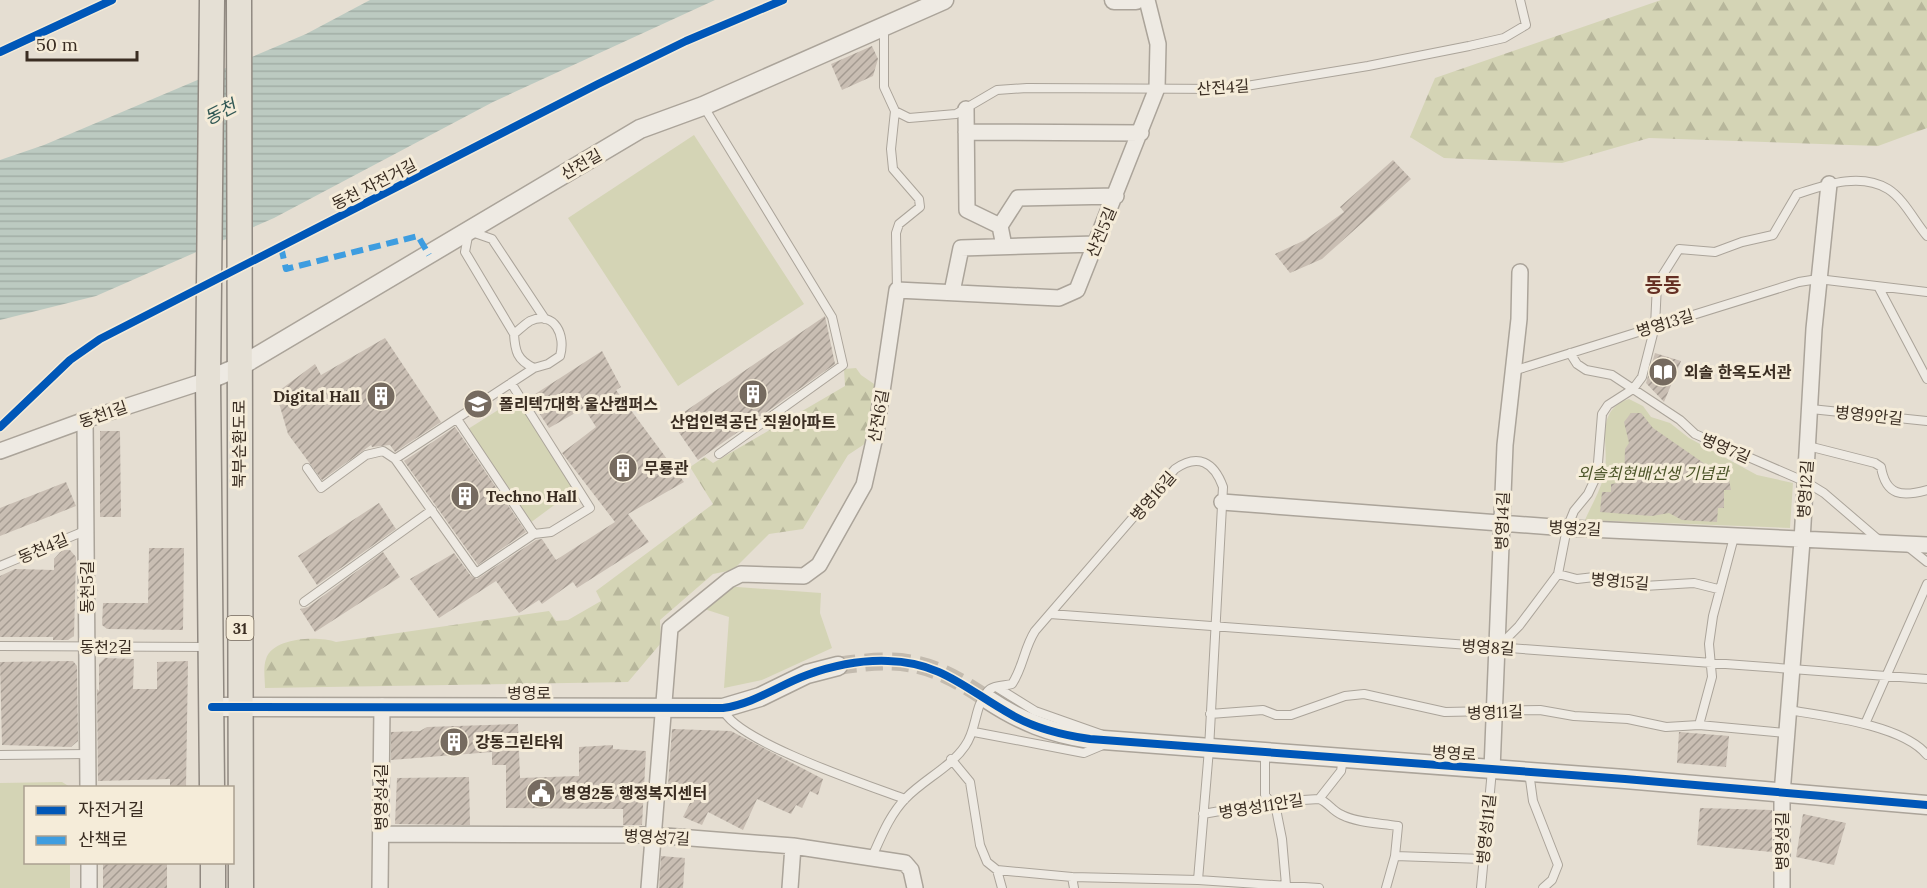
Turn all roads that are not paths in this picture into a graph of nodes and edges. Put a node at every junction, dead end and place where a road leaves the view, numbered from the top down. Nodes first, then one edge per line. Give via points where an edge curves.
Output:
1 (212, 0) edge
2 (239, 0) edge
3 (944, 0) edge
4 (1114, 0) edge
5 (1136, 0) edge
6 (1147, 0) edge
7 (1520, 0) edge
8 (884, 28) junction
9 (1157, 88) junction
10 (703, 106) junction
11 (966, 109) junction
12 (895, 111) junction
13 (966, 132) junction
14 (1141, 133) junction
15 (1829, 184) junction
16 (1116, 196) junction
17 (1000, 226) junction
18 (469, 231) junction
19 (1927, 236) edge
20 (1096, 244) junction
21 (1005, 246) junction
22 (1520, 272) dead end
23 (1818, 279) junction
24 (1880, 288) junction
25 (897, 290) junction
26 (952, 292) junction
27 (1927, 292) edge
28 (544, 319) junction
29 (1655, 326) junction
30 (514, 334) junction
31 (1570, 353) junction
32 (239, 367) junction
33 (534, 368) junction
34 (1513, 371) junction
35 (1927, 379) edge
36 (208, 380) junction
37 (511, 383) junction
38 (1633, 389) junction
39 (1811, 409) junction
40 (457, 419) junction
41 (85, 420) junction
42 (1927, 421) edge
43 (1808, 446) junction
44 (0, 451) edge
45 (720, 454) dead end
46 (395, 459) junction
47 (307, 468) dead end
48 (1806, 482) junction
49 (1927, 490) edge
50 (1222, 502) junction
51 (432, 510) junction
52 (1502, 523) junction
53 (1567, 528) junction
54 (87, 530) junction
55 (534, 534) junction
56 (1734, 537) junction
57 (1802, 541) junction
58 (1884, 544) junction
59 (1906, 545) junction
60 (1927, 545) edge
61 (1927, 562) edge
62 (0, 566) edge
63 (1557, 574) junction
64 (1927, 584) edge
65 (1718, 589) junction
66 (303, 602) dead end
67 (1050, 614) junction
68 (1214, 628) junction
69 (0, 646) edge
70 (87, 646) junction
71 (212, 647) junction
72 (1497, 647) junction
73 (1711, 663) junction
74 (838, 666) tunnel mouth
75 (1792, 670) junction
76 (1885, 677) junction
77 (1927, 679) edge
78 (992, 693) junction
79 (381, 706) junction
80 (662, 706) junction
81 (212, 707) junction
82 (241, 707) junction
83 (723, 708) junction
84 (1788, 710) junction
85 (1495, 711) junction
86 (1210, 714) junction
87 (1865, 724) junction
88 (1699, 725) junction
89 (974, 732) junction
90 (1786, 733) junction
91 (1112, 741) junction
92 (1209, 749) junction
93 (1265, 753) junction
94 (88, 754) junction
95 (0, 755) edge
96 (1927, 755) edge
97 (951, 759) junction
98 (1343, 759) junction
99 (1492, 770) junction
100 (1529, 772) junction
101 (88, 786) edge
102 (212, 786) edge
103 (1782, 794) junction
104 (905, 799) junction
105 (1319, 799) junction
106 (1270, 802) junction
107 (1927, 805) edge
108 (1203, 814) junction
109 (381, 834) junction
110 (653, 835) junction
111 (793, 846) junction
112 (1395, 856) junction
113 (872, 857) junction
114 (1483, 858) junction
115 (89, 864) edge
116 (213, 864) edge
117 (998, 870) junction
118 (1072, 877) junction
119 (1198, 880) junction
120 (1286, 885) junction
121 (1270, 886) edge
122 (89, 888) edge
123 (213, 888) edge
124 (241, 888) edge
125 (380, 888) edge
126 (649, 888) edge
127 (790, 888) edge
128 (915, 888) edge
129 (1002, 888) edge
130 (1074, 888) edge
131 (1319, 888) edge
132 (1386, 888) edge
133 (1481, 888) edge
134 (1543, 888) edge
135 (1782, 888) edge

1 - 36 main road, 북부순환도로 / 31
2 - 32 main road, 북부순환도로 / 31
3 - 8 street, 산전길
4 - 5 street
6 - 9 street, 산전5길 via 1158,44
7 - 9 lane, 산전4길 via 1526,25 1504,38 1238,88
8 - 10 street, 산전길
8 - 12 lane, 산전6길 via 884,87
9 - 11 lane, 산전4길 via 997,90
9 - 14 street, 산전5길
10 - 18 street, 산전길 via 640,129
10 - 45 lane via 832,317 843,365
11 - 12 lane, 산전4길 via 956,114 909,118
11 - 13 street
12 - 25 lane, 산전6길 via 893,169 920,199 920,207 899,224
13 - 14 street
13 - 17 street via 967,210
14 - 16 street, 산전5길
15 - 19 lane via 1856,181 1889,190
15 - 23 street, 병영12길
15 - 29 lane via 1797,194 1773,235 1715,252 1678,249 1657,284
16 - 17 street via 1018,198
16 - 20 street, 산전5길
17 - 21 street
18 - 28 lane via 492,239
18 - 30 lane via 465,252
18 - 32 street, 산전길
20 - 21 street
20 - 26 street, 산전5길 via 1077,290 1059,298
21 - 26 street via 960,248
22 - 34 street, 병영14길
23 - 24 lane
23 - 29 lane, 병영13길
23 - 39 street, 병영12길
24 - 27 lane
24 - 35 lane
25 - 26 street, 산전5길
25 - 80 street, 산전6길 via 876,432 864,484 819,565 804,576 741,574 675,622 668,636
28 - 30 lane via 531,321
28 - 33 lane via 557,326 564,342 560,356
29 - 31 lane, 병영13길
29 - 38 lane via 1642,377
30 - 33 lane via 518,356
31 - 34 lane, 병영13길
31 - 38 lane, 병영7길 via 1586,370 1612,375
32 - 36 street, 산전길
32 - 82 main road, 북부순환도로 / 31
33 - 37 lane
34 - 52 street, 병영14길
36 - 41 street, 동천1길
36 - 71 main road, 북부순환도로 / 31
37 - 40 lane
37 - 55 lane via 590,508 551,532
38 - 48 lane, 병영7길 via 1695,434
38 - 53 lane via 1608,405 1602,414 1597,475
39 - 42 lane, 병영9안길
39 - 43 street, 병영12길
40 - 46 lane
40 - 55 lane
41 - 44 street, 동천1길
41 - 54 street, 동천5길
43 - 48 street, 병영12길
43 - 49 lane via 1875,463 1881,467 1889,489 1901,494
46 - 47 lane via 383,451 366,455 321,489
46 - 51 lane
48 - 57 street, 병영12길
48 - 58 lane, 병영7길
50 - 52 street, 병영2길
50 - 67 lane, 병영16길 via 1223,487 1213,469 1203,462 1186,462
50 - 68 lane, 병영16길
51 - 55 lane via 476,573
51 - 66 lane
52 - 53 street, 병영2길
52 - 72 street, 병영14길
53 - 56 street, 병영2길
53 - 63 lane
54 - 62 lane, 동천4길
54 - 70 street, 동천5길
56 - 57 street, 병영2길
56 - 65 lane
57 - 58 street, 병영2길
57 - 75 street, 병영12길
58 - 59 street, 병영2길
59 - 60 street, 병영2길
59 - 61 lane
63 - 65 lane, 병영15길 via 1577,579 1604,576 1644,586 1694,583
63 - 72 lane via 1519,626
64 - 76 lane
65 - 73 lane via 1709,644
67 - 68 lane, 병영8길
67 - 78 lane, 병영16길 via 1026,645 1019,674 1012,684
68 - 72 lane, 병영8길
68 - 86 lane, 병영16길
69 - 70 lane, 동천2길
70 - 71 lane, 동천2길
70 - 94 street, 동천5길
71 - 81 main road, 북부순환도로 / 31
72 - 73 lane, 병영8길
72 - 85 street, 병영14길
73 - 75 lane, 병영8길
73 - 88 lane via 1712,677
74 - 83 street, 병영로
75 - 76 lane, 병영8길
75 - 84 street, 병영12길
76 - 77 lane, 병영8길
76 - 87 lane
78 - 89 lane via 993,687 978,708
78 - 91 street, 병영로 via 1011,715 1060,735
79 - 80 street, 병영로
79 - 82 street, 병영로
79 - 109 street, 병영성4길
80 - 83 street, 병영로
80 - 110 street, 산전6길
81 - 82 street, 병영로
81 - 102 main road, 북부순환도로 / 31
82 - 124 main road, 북부순환도로 / 31
83 - 104 lane via 734,725 809,764
84 - 87 lane
84 - 90 street, 병영12길
85 - 86 lane, 병영11길 via 1445,712 1364,694 1345,696 1292,715 1263,710
85 - 88 lane, 병영11길 via 1539,710 1666,727
85 - 99 street, 병영14길
86 - 92 lane, 병영16길
87 - 96 lane via 1906,739
88 - 90 lane, 병영11길
89 - 91 lane via 1084,753
89 - 97 lane
90 - 103 street, 병영12길
91 - 92 street, 병영로
92 - 93 street, 병영로
92 - 108 lane, 병영16길
93 - 98 street, 병영로
93 - 106 lane via 1265,795
94 - 95 lane
94 - 101 street, 동천5길
97 - 104 lane
97 - 117 lane via 970,782 980,845 987,862
98 - 99 street, 병영로
98 - 105 lane, 병영성11안길 via 1341,771
99 - 100 street, 병영로
99 - 114 lane, 병영성11길
100 - 103 street, 병영로
100 - 134 lane via 1533,801 1558,865 1552,880
103 - 107 street, 병영로
103 - 135 street, 병영성길
104 - 113 lane via 889,821
105 - 106 lane, 병영성11안길
105 - 112 lane, 병영성11안길 via 1349,818 1398,826
106 - 108 lane, 병영성11안길
106 - 120 lane via 1276,809 1282,839
108 - 119 lane, 병영16길
109 - 110 street, 병영성7길
109 - 125 street, 병영성4길
110 - 111 street, 병영성7길
110 - 126 street, 산전6길
111 - 113 street, 병영성7길
111 - 127 street
112 - 114 lane
112 - 132 lane, 병영성11안길
113 - 128 street, 병영성7길 via 905,863
114 - 133 lane, 병영성11길
115 - 122 street
116 - 123 main road
117 - 118 lane
117 - 129 lane
118 - 119 lane
118 - 130 lane
119 - 121 lane
120 - 121 lane
120 - 131 lane

